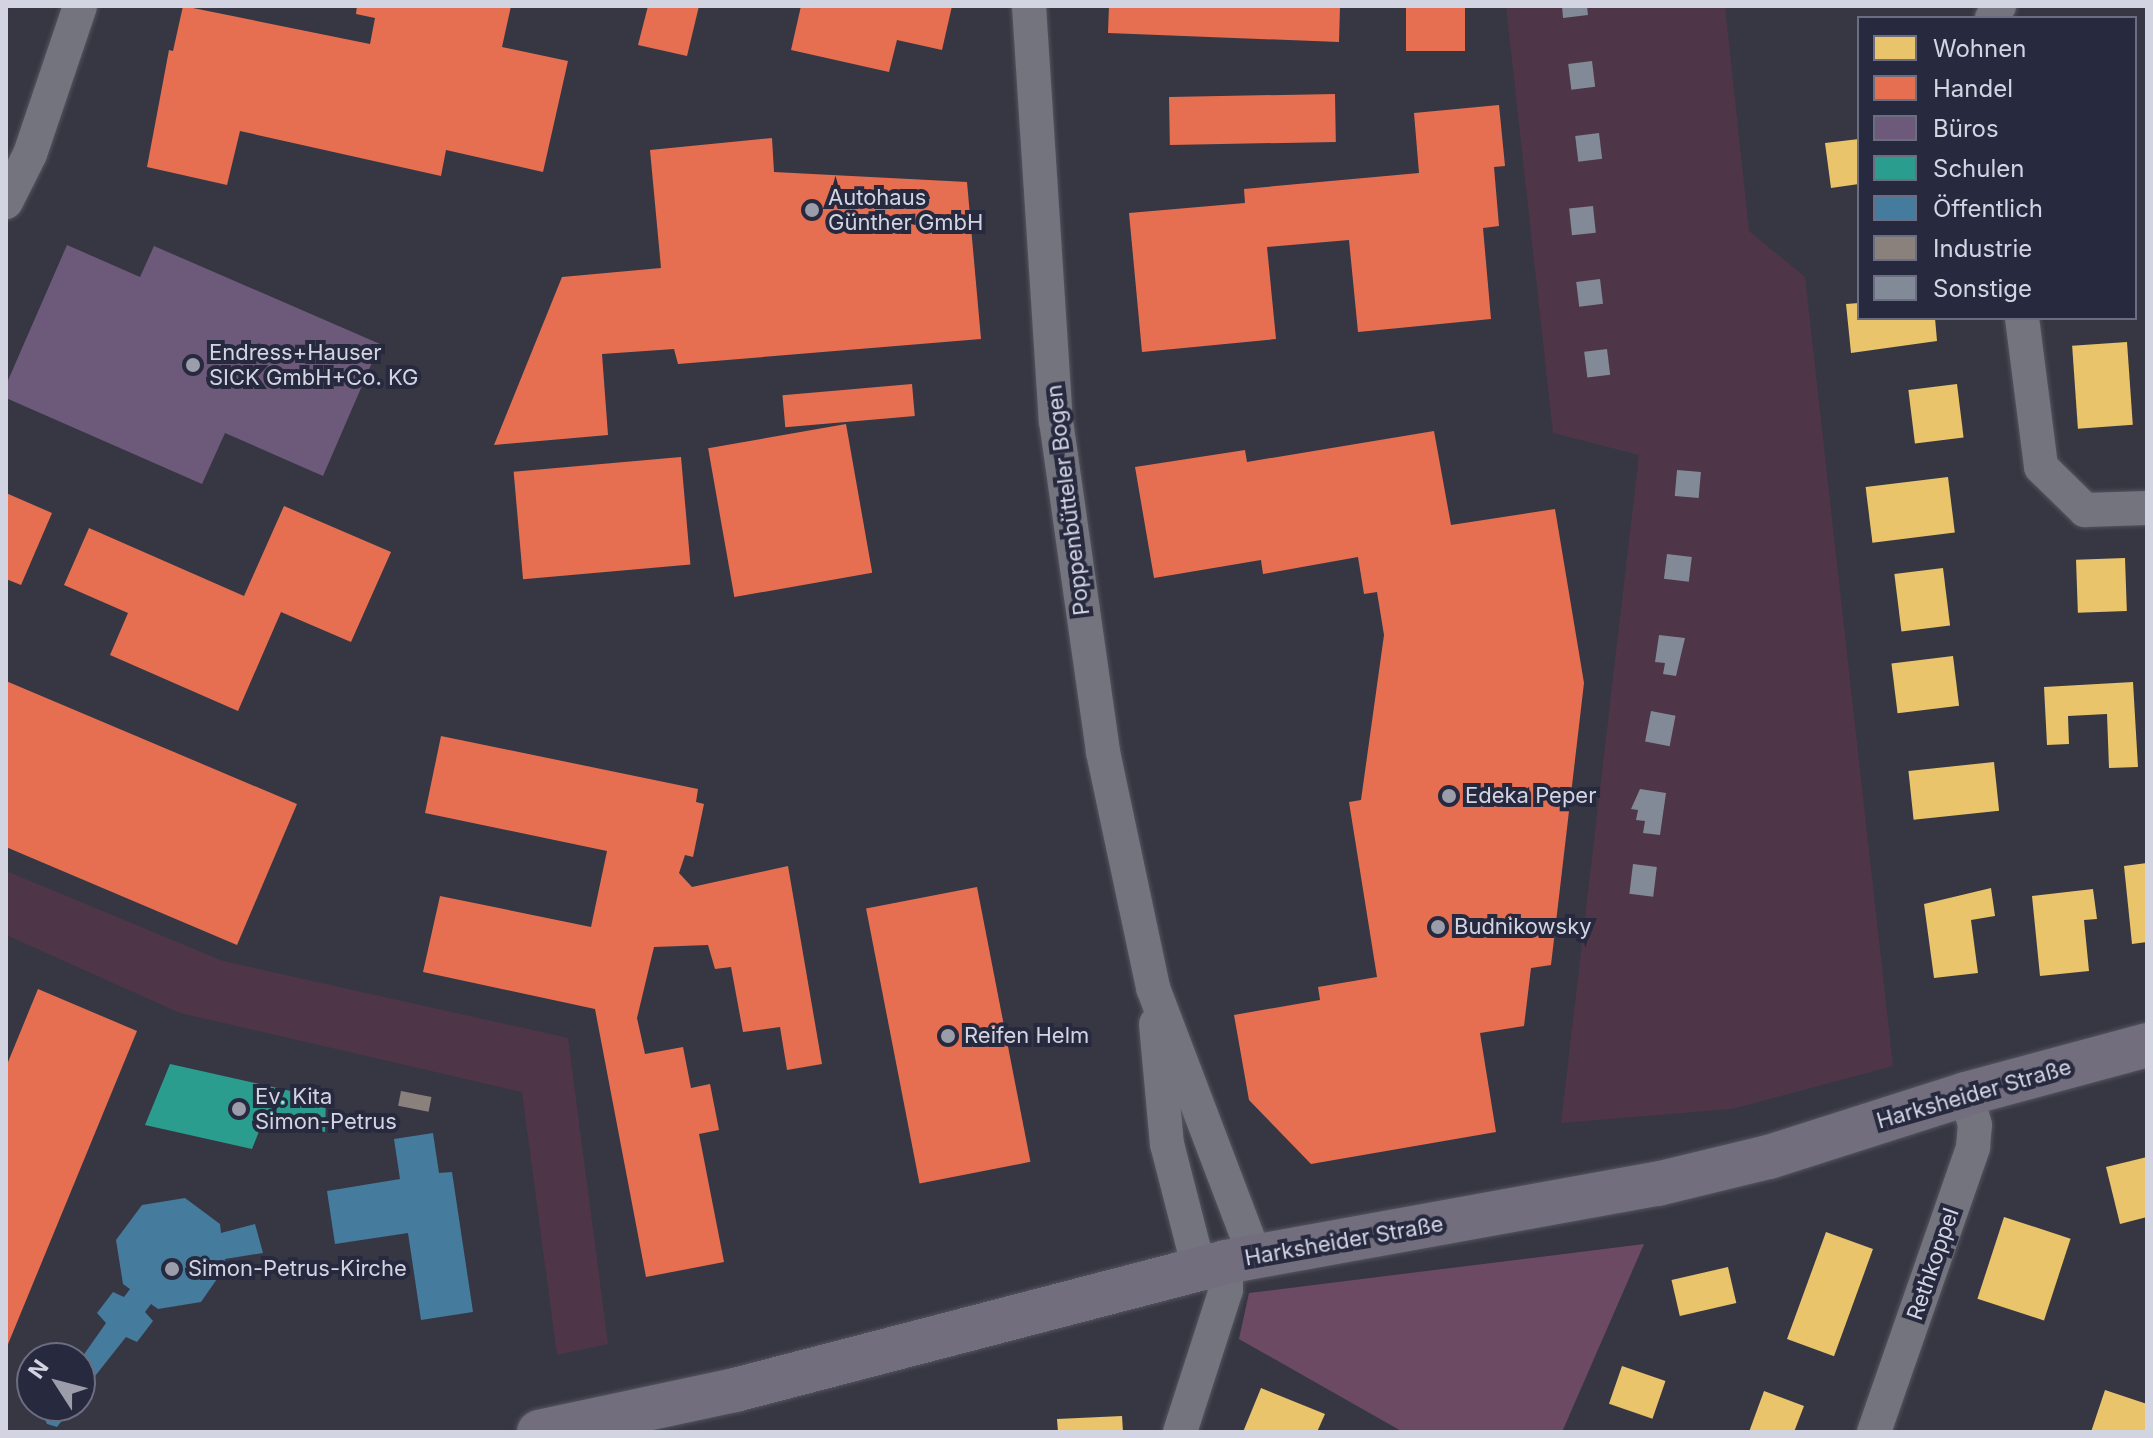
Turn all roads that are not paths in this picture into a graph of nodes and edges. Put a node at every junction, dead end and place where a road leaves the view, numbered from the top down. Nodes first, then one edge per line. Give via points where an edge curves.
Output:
1 (80, 6) edge
2 (1029, 6) edge
3 (6, 202) edge
4 (2022, 320) edge
5 (2147, 508) edge
6 (1153, 988) junction
7 (2147, 1045) edge
8 (1966, 1094) junction
9 (1227, 1262) junction
10 (539, 1432) edge
11 (1180, 1432) edge
12 (1874, 1432) edge

1 - 3 street via 30,154
2 - 6 street, Poppenbütteler Bogen via 1056,421 1103,752
4 - 5 street via 2041,467 2085,510
6 - 9 street, Poppenbütteler Bogen
6 - 9 street, Poppenbütteler Bogen via 1167,1144
7 - 8 main road, Harksheider Straße
8 - 9 main road, Harksheider Straße via 1769,1157 1600,1197
8 - 12 street, Rethkoppel via 1975,1125 1973,1147
9 - 10 main road, Harksheider Straße via 735,1390
9 - 11 street via 1226,1290

